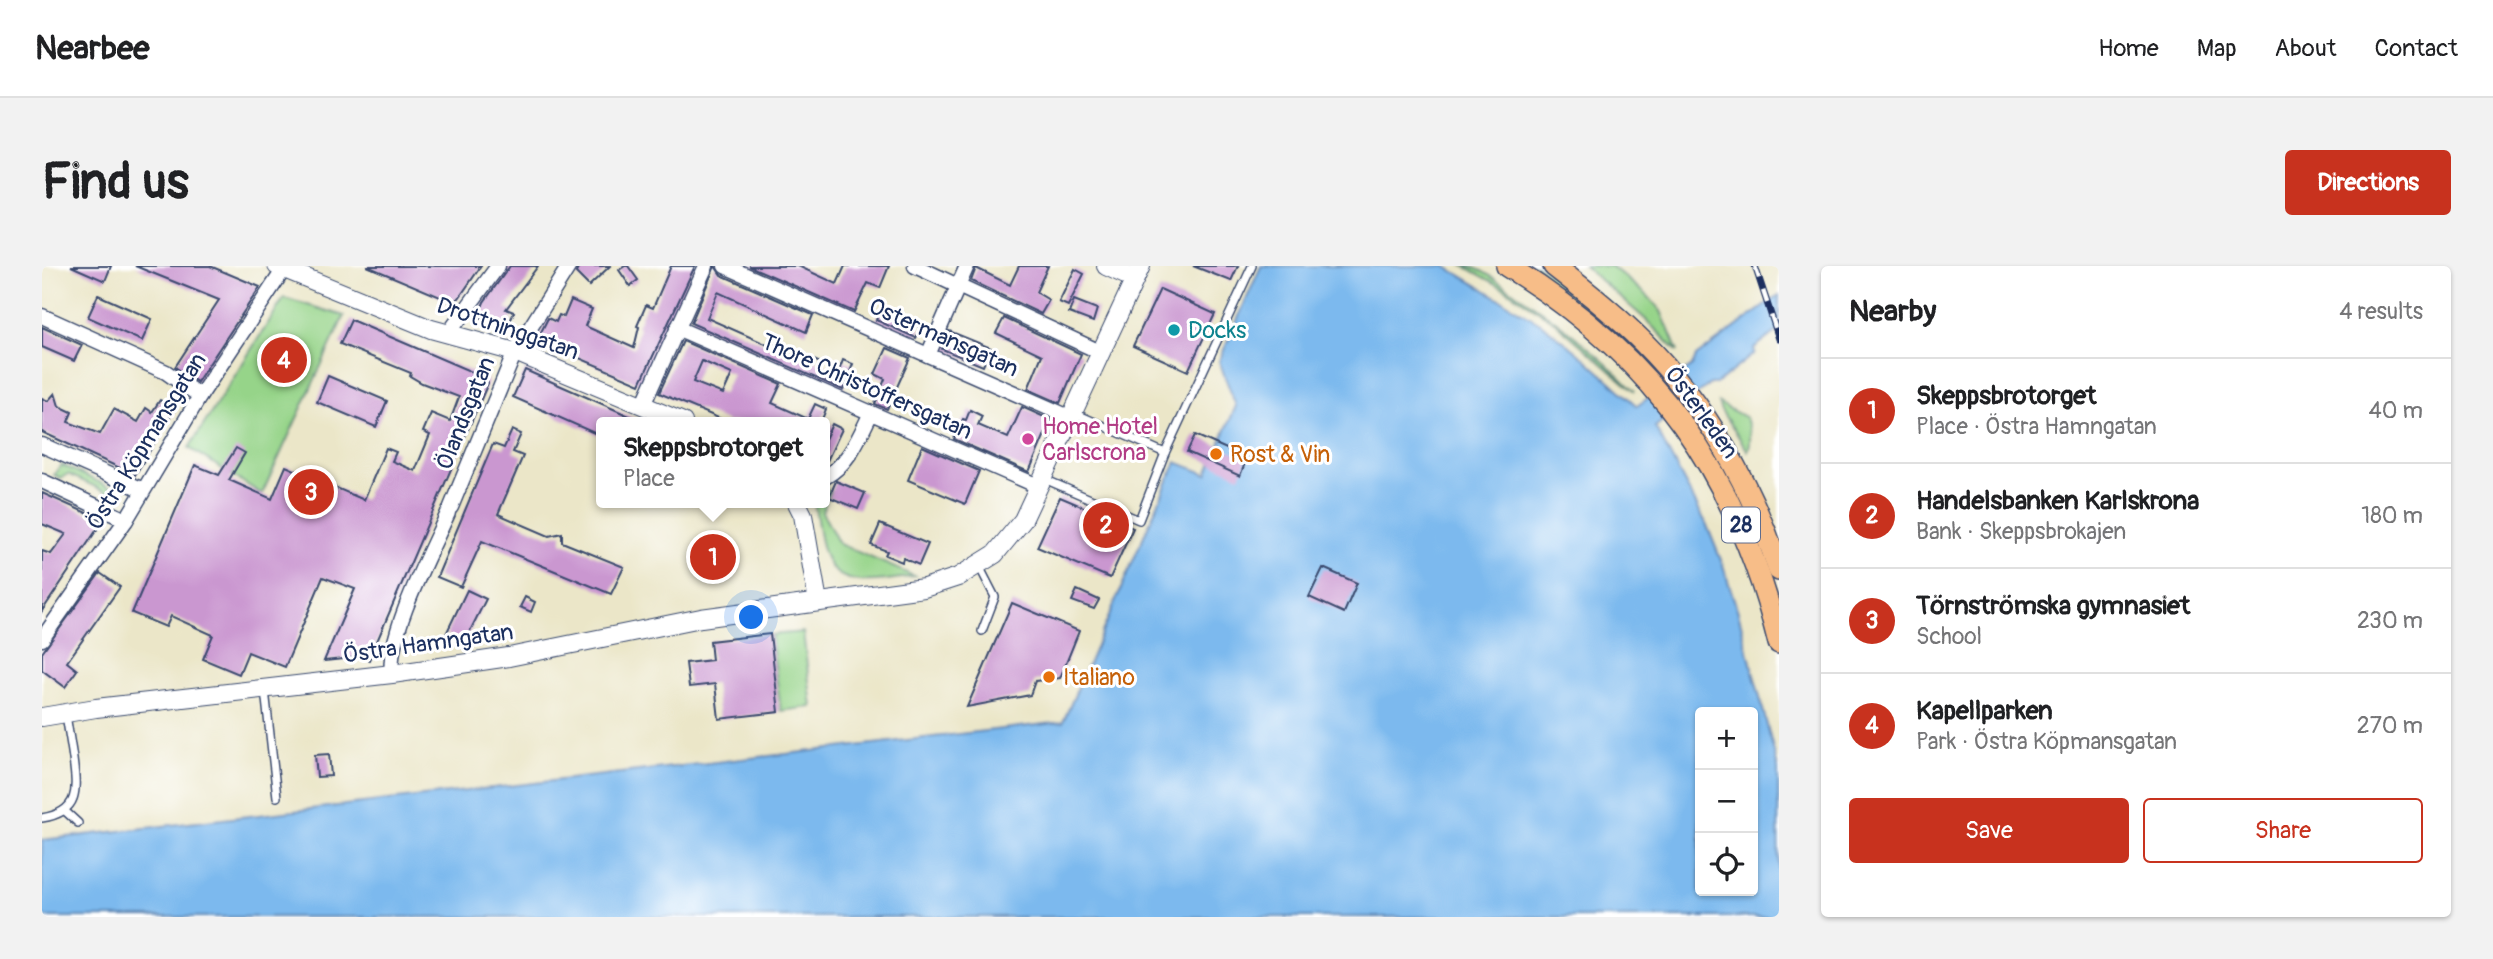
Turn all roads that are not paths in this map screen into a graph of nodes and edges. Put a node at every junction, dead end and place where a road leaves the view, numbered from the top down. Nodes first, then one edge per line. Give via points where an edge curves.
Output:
1 (498, 266) edge
2 (569, 266) edge
3 (706, 266) edge
4 (725, 266) edge
5 (915, 266) edge
6 (967, 266) edge
7 (1106, 266) edge
8 (1252, 266) edge
9 (1507, 266) edge
10 (1554, 266) edge
11 (282, 267) edge
12 (1138, 272) edge
13 (957, 285) junction
14 (42, 316) edge
15 (677, 328) junction
16 (447, 334) junction
17 (515, 352) junction
18 (1100, 352) junction
19 (928, 355) junction
20 (200, 396) junction
21 (643, 405) junction
22 (872, 413) junction
23 (1070, 414) junction
24 (671, 417) edge
25 (42, 445) edge
26 (1166, 453) junction
27 (830, 474) edge
28 (42, 481) edge
29 (1040, 482) junction
30 (143, 490) junction
31 (800, 508) edge
32 (126, 520) junction
33 (978, 564) junction
34 (1779, 570) edge
35 (818, 602) junction
36 (982, 631) dead end
37 (42, 639) edge
38 (1779, 643) edge
39 (392, 674) junction
40 (265, 689) junction
41 (66, 713) junction
42 (42, 717) edge
43 (277, 797) dead end
44 (65, 811) junction
45 (42, 818) edge
46 (78, 823) dead end

1 - 16 street
2 - 17 street, Ölandsgatan
3 - 15 street
4 - 19 street, Ostermansgatan
5 - 13 street
6 - 13 street
7 - 12 street
8 - 26 lane
9 - 38 main road, Österleden / 28 via 1595,328 1632,362 1678,419 1741,526
10 - 34 main road, Österleden / 28 via 1616,316 1696,406 1758,511
11 - 16 street, Drottninggatan
11 - 20 street, Östra Köpmansgatan
12 - 18 street, Östra Hamngatan
13 - 18 street
13 - 19 street
14 - 20 street via 166,373
15 - 21 street
15 - 22 street, Thore Christoffersgatan
16 - 17 street, Drottninggatan
17 - 21 street, Drottninggatan
17 - 39 street, Ölandsgatan via 394,638
18 - 23 street, Östra Hamngatan
19 - 23 street, Ostermansgatan
20 - 30 street, Östra Köpmansgatan
21 - 24 street, Drottninggatan
22 - 27 street via 851,452
22 - 29 street, Thore Christoffersgatan
23 - 26 lane
23 - 29 street, Östra Hamngatan
25 - 30 street
26 - 29 lane via 1139,520
28 - 32 street
29 - 33 street, Östra Hamngatan via 1023,520 995,554
30 - 32 street, Östra Köpmansgatan
31 - 35 street
32 - 37 street, Östra Köpmansgatan
33 - 35 street, Östra Hamngatan via 958,577 925,588
33 - 36 lane via 995,597
35 - 39 street, Östra Hamngatan via 701,618 509,657
39 - 40 street, Östra Hamngatan
40 - 41 street, Östra Hamngatan
40 - 43 lane
41 - 42 street, Östra Hamngatan
41 - 44 lane via 77,788
44 - 45 lane
44 - 46 lane

